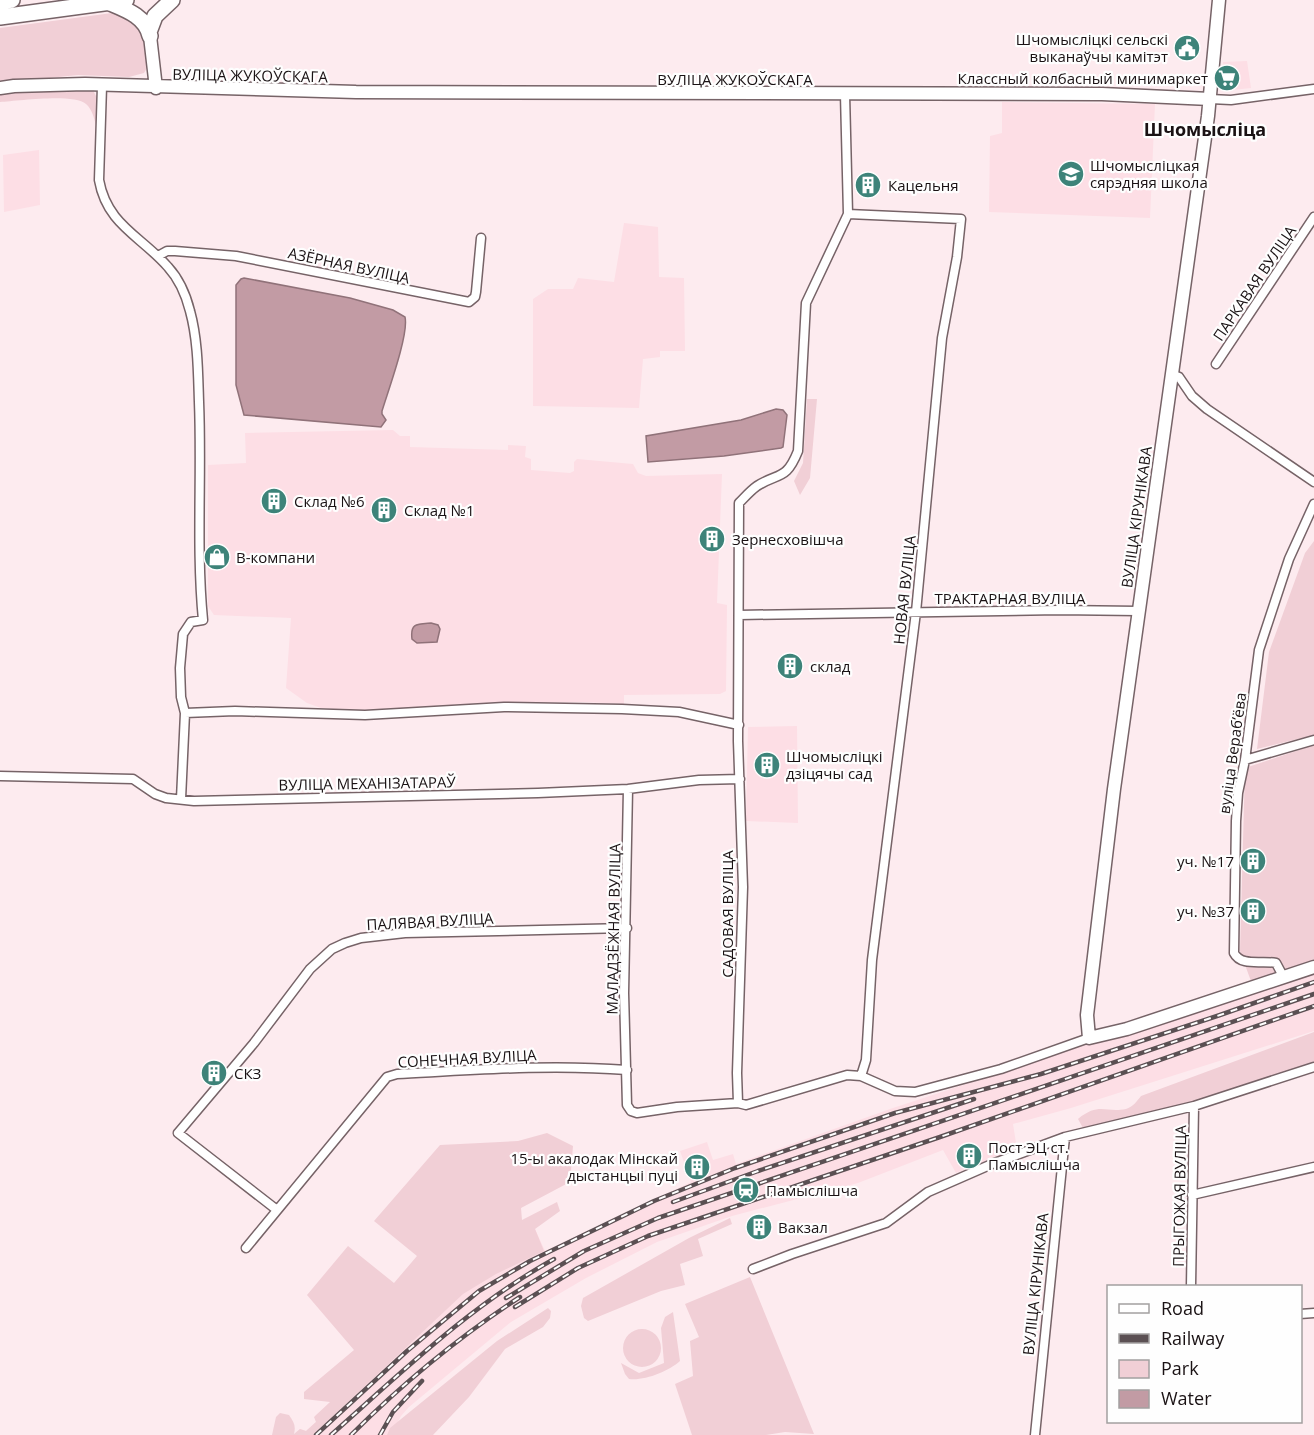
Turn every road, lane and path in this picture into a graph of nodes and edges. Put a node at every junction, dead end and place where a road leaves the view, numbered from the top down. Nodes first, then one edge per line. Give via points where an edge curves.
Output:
1 (12, 0) edge
2 (126, 0) edge
3 (172, 0) edge
4 (1219, 0) edge
5 (0, 2) edge
6 (108, 2) junction
7 (0, 17) edge
8 (150, 34) junction
9 (102, 86) junction
10 (0, 88) edge
11 (156, 88) junction
12 (1314, 89) edge
13 (845, 94) junction
14 (1210, 99) junction
15 (848, 214) junction
16 (1314, 217) edge
17 (481, 238) dead end
18 (158, 256) junction
19 (1216, 364) dead end
20 (1171, 374) junction
21 (1314, 482) edge
22 (1314, 504) edge
23 (916, 612) junction
24 (1138, 612) junction
25 (739, 615) junction
26 (185, 713) junction
27 (739, 725) junction
28 (1314, 740) edge
29 (1245, 760) junction
30 (0, 776) edge
31 (740, 779) junction
32 (628, 789) junction
33 (181, 799) junction
34 (627, 928) junction
35 (1314, 967) edge
36 (1284, 978) junction
37 (1089, 1038) junction
38 (1314, 1067) edge
39 (627, 1070) junction
40 (861, 1076) junction
41 (738, 1103) junction
42 (1194, 1106) junction
43 (1065, 1137) junction
44 (1314, 1167) edge
45 (1192, 1195) junction
46 (277, 1210) junction
47 (246, 1248) dead end
48 (753, 1269) dead end
49 (1191, 1285) edge
50 (1035, 1435) edge

1 - 5 highway
2 - 6 highway
3 - 8 highway via 155,16
4 - 14 street, ВУЛІЦА КІРУНІКАВА
6 - 7 highway
6 - 8 highway via 134,14
8 - 11 street
9 - 10 street, ВУЛІЦА ЖУКОЎСКАГА
9 - 11 street, ВУЛІЦА ЖУКОЎСКАГА
9 - 18 street via 101,195 114,216
11 - 13 street, ВУЛІЦА ЖУКОЎСКАГА
12 - 14 street, ВУЛІЦА ЖУКОЎСКАГА via 1231,100
13 - 14 street, ВУЛІЦА ЖУКОЎСКАГА via 1102,94
13 - 15 street
14 - 20 street, ВУЛІЦА КІРУНІКАВА
15 - 23 street, НОВАЯ ВУЛІЦА via 961,219 942,338
15 - 25 street, САДОВАЯ ВУЛІЦА via 806,303 798,451 792,466 782,476 755,487 739,502
16 - 19 street, ПАРКАВАЯ ВУЛІЦА
17 - 18 street, АЗЁРНАЯ ВУЛІЦА via 476,292 469,302 236,256 175,251
18 - 26 street via 186,296 198,367 203,620 191,622 183,634 180,668
20 - 21 street via 1179,377 1207,409
20 - 24 street, ВУЛІЦА КІРУНІКАВА
22 - 29 street, вуліца Верабʼёва via 1289,559 1259,650
23 - 24 street, ТРАКТАРНАЯ ВУЛІЦА
23 - 25 street, ТРАКТАРНАЯ ВУЛІЦА
23 - 40 street, НОВАЯ ВУЛІЦА via 872,960 866,1060
24 - 37 street, ВУЛІЦА КІРУНІКАВА via 1087,1015
25 - 27 street, САДОВАЯ ВУЛІЦА
26 - 27 street via 365,715 504,707 622,708 679,712
26 - 33 street
27 - 31 street, САДОВАЯ ВУЛІЦА
28 - 29 street
29 - 36 street, вуліца Верабʼёва via 1237,805 1233,949 1243,962 1276,963
30 - 33 street, ВУЛІЦА МЕХАНІЗАТАРАЎ via 133,779 154,794
31 - 32 street, ВУЛІЦА МЕХАНІЗАТАРАЎ
31 - 41 street, САДОВАЯ ВУЛІЦА via 743,887
32 - 33 street, ВУЛІЦА МЕХАНІЗАТАРАЎ
32 - 34 street, МАЛАДЗЁЖНАЯ ВУЛІЦА
34 - 39 street, МАЛАДЗЁЖНАЯ ВУЛІЦА
34 - 46 street, ПАЛЯВАЯ ВУЛІЦА via 405,933 361,938 332,949 310,969 254,1043 178,1132
35 - 36 street
36 - 37 street
37 - 40 street via 1001,1069 915,1092 895,1091
38 - 42 street
39 - 41 street, МАЛАДЗЁЖНАЯ ВУЛІЦА via 627,1105 637,1113
39 - 46 street, СОНЕЧНАЯ ВУЛІЦА via 504,1068 387,1077
40 - 41 street via 848,1074 758,1102
42 - 43 street
42 - 45 street, ПРЫГОЖАЯ ВУЛІЦА
43 - 48 street via 928,1191 886,1223
43 - 50 street, ВУЛІЦА КІРУНІКАВА
44 - 45 street
45 - 49 street, ПРЫГОЖАЯ ВУЛІЦА
46 - 47 street, СОНЕЧНАЯ ВУЛІЦА

